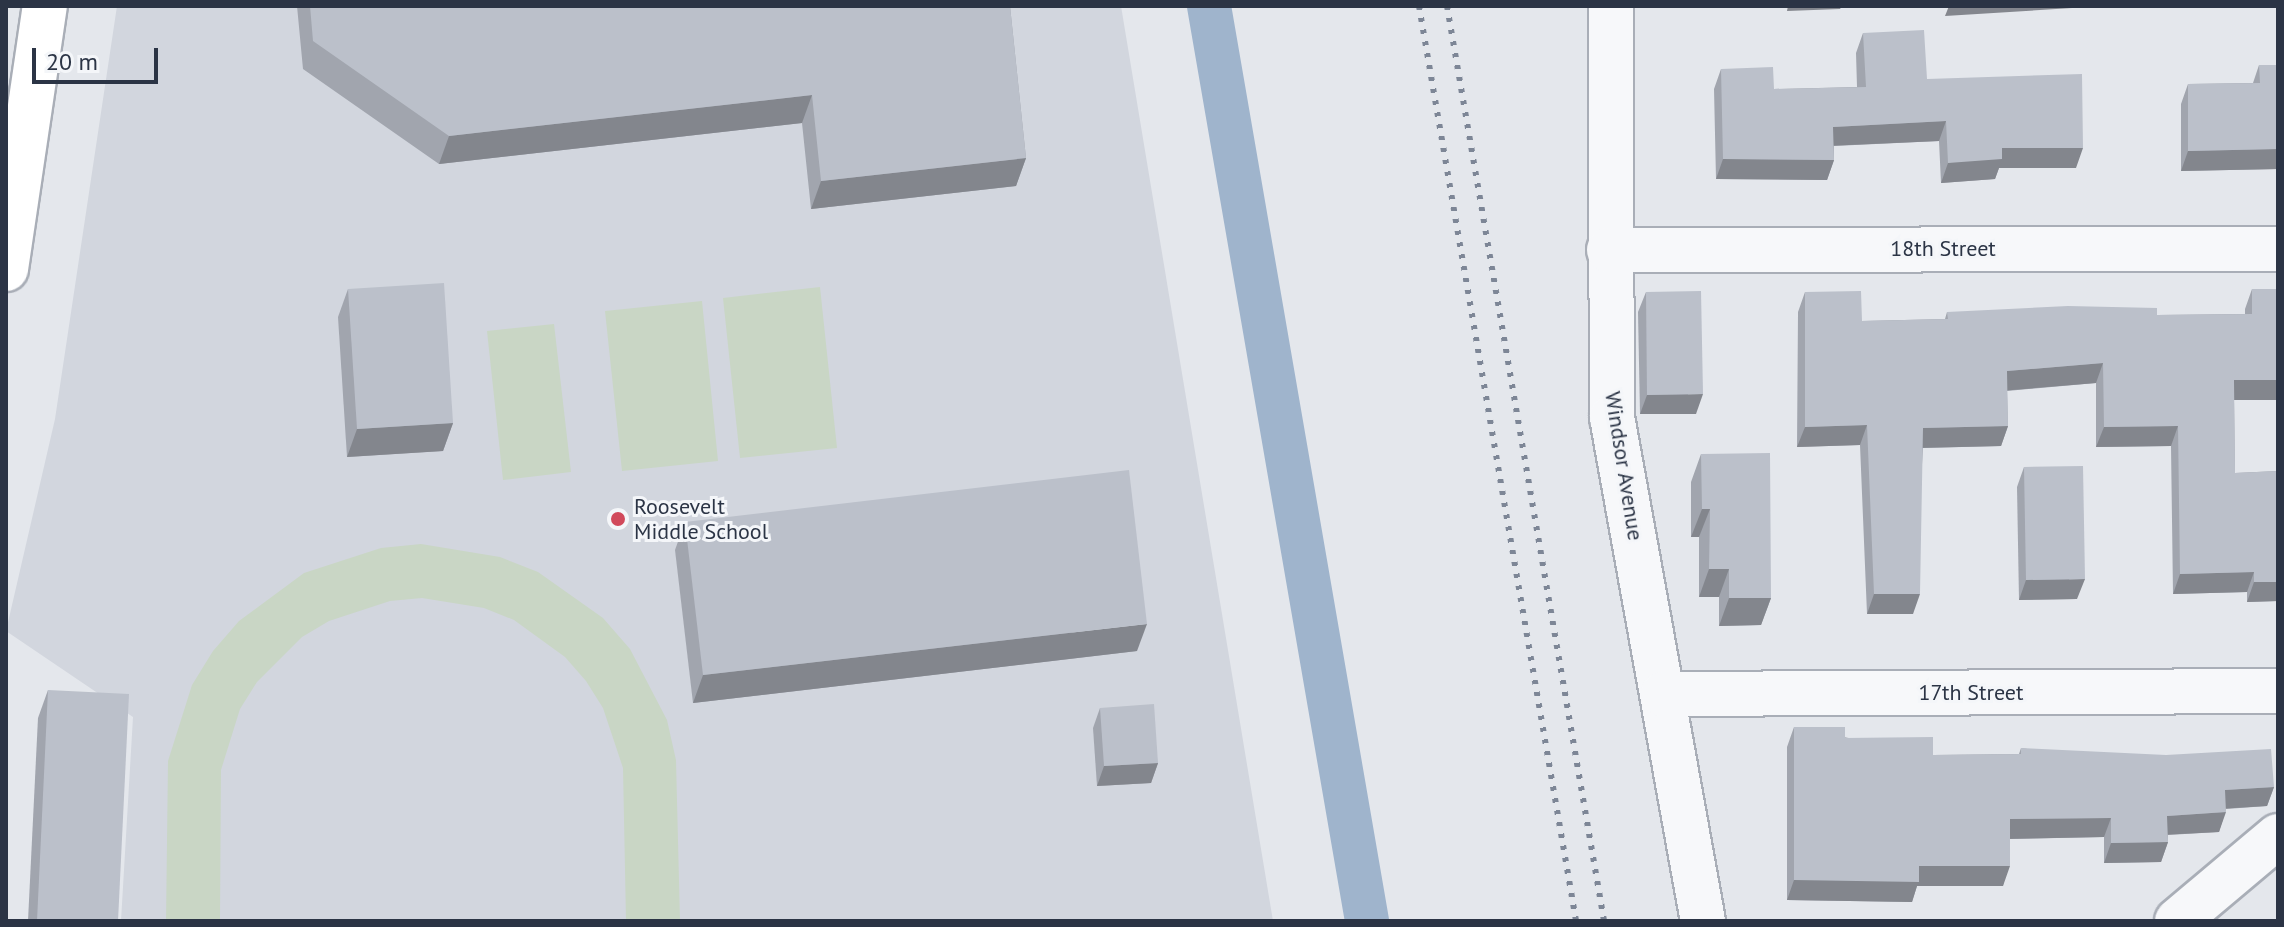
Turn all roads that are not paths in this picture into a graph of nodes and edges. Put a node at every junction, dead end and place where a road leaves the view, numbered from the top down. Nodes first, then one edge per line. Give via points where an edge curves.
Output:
1 (45, 6) edge
2 (1611, 6) edge
3 (2278, 249) edge
4 (1609, 250) junction
5 (6, 269) edge
6 (2278, 691) edge
7 (1663, 694) junction
8 (2278, 836) edge
9 (1703, 921) edge
10 (2177, 921) edge

1 - 5 main road
2 - 4 street, Windsor Avenue
3 - 4 street, 18th Street
4 - 7 street, Windsor Avenue via 1612,417
6 - 7 street, 17th Street
7 - 9 street, Windsor Avenue
8 - 10 street

